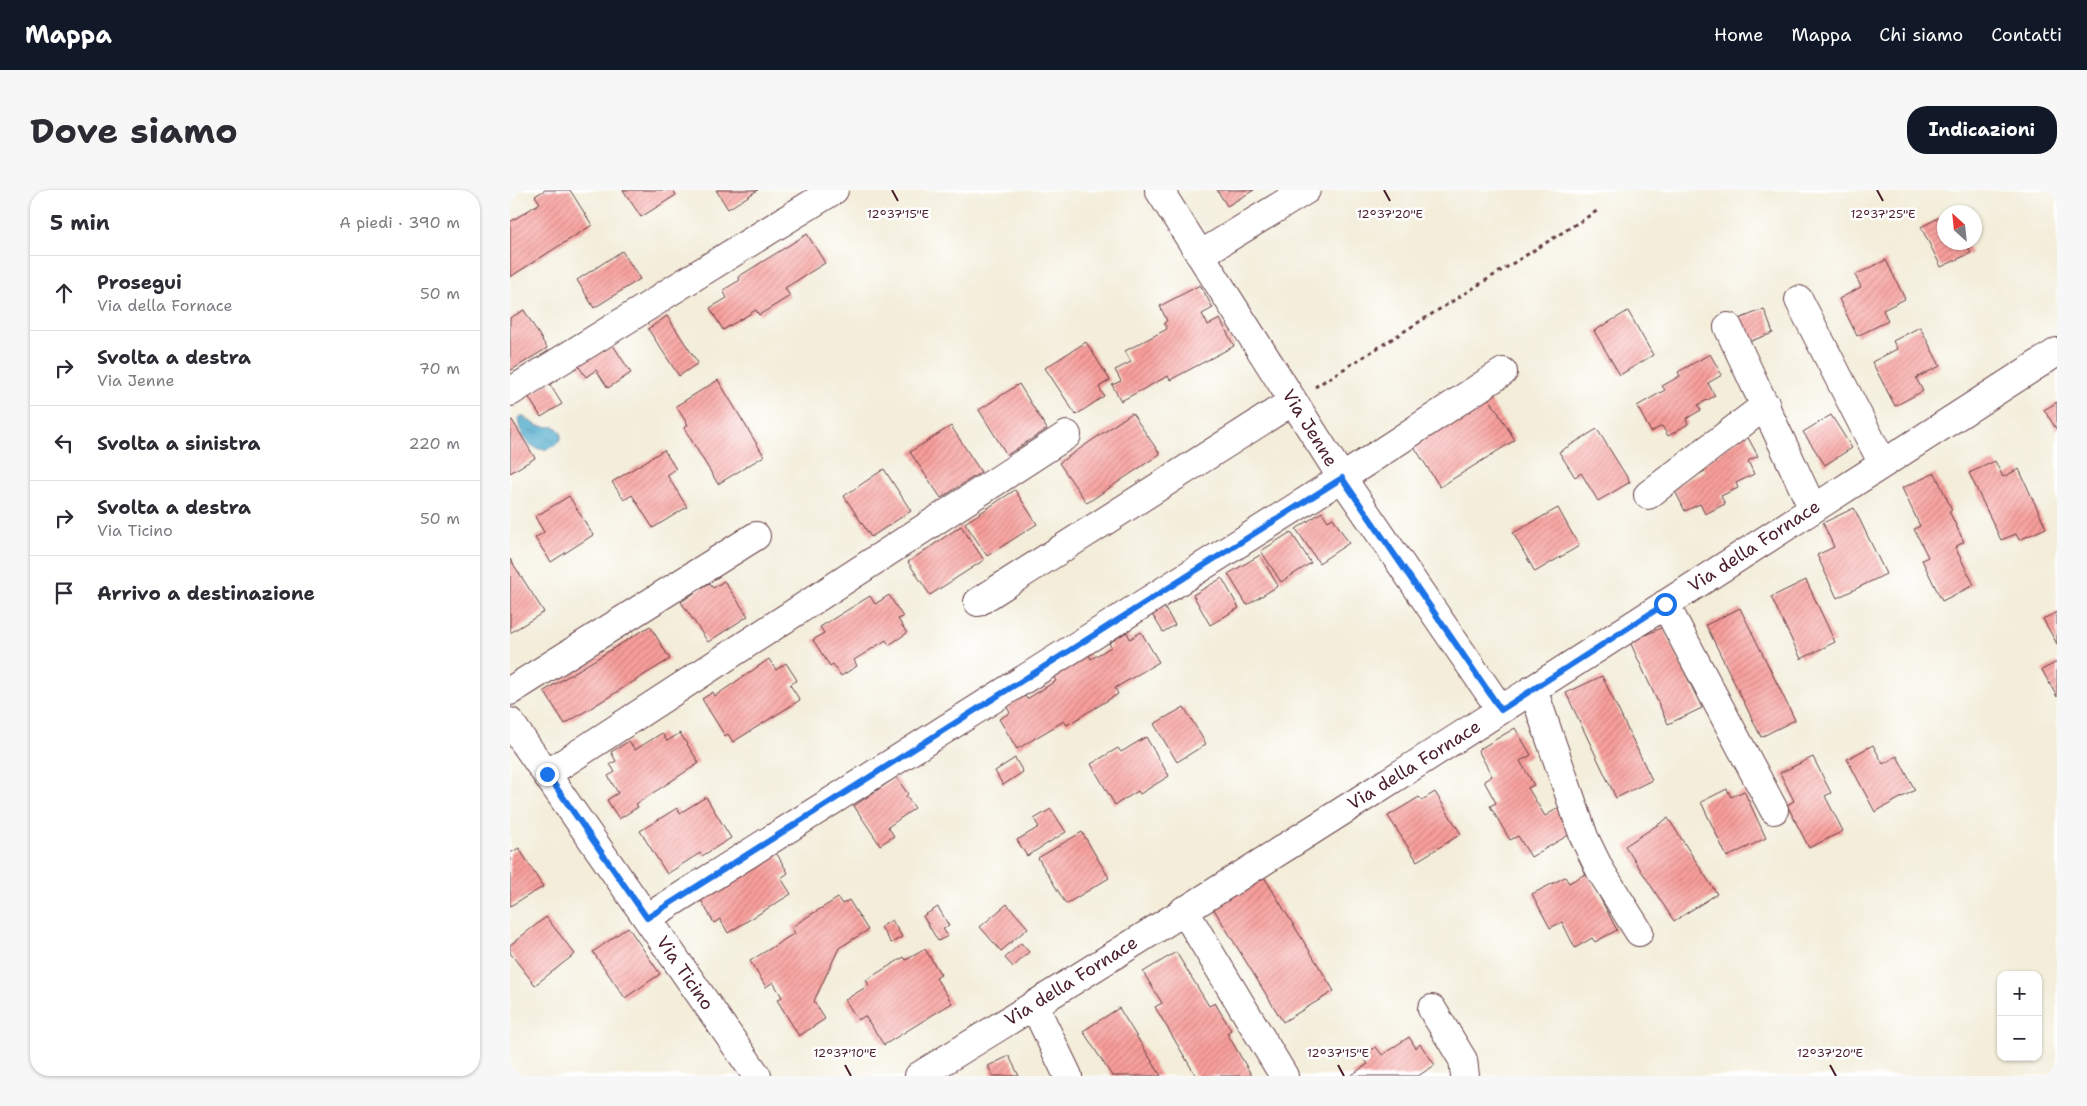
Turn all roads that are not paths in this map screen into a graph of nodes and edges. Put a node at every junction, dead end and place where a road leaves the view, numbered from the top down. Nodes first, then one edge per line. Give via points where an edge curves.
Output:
1 (834, 190) edge
2 (1159, 190) edge
3 (1306, 190) edge
4 (806, 197) edge
5 (1200, 255) junction
6 (1798, 300) dead end
7 (1728, 327) dead end
8 (2057, 352) edge
9 (1503, 372) dead end
10 (510, 392) edge
11 (1293, 401) junction
12 (1766, 405) junction
13 (1067, 435) dead end
14 (1882, 464) junction
15 (1342, 478) junction
16 (1648, 495) dead end
17 (1813, 509) junction
18 (756, 536) dead end
19 (978, 602) dead end
20 (1665, 604) junction
21 (1533, 689) junction
22 (510, 691) edge
23 (1501, 710) junction
24 (510, 722) edge
25 (547, 774) junction
26 (1774, 810) dead end
27 (1184, 910) junction
28 (647, 918) junction
29 (1639, 932) dead end
30 (1034, 1005) junction
31 (1432, 1009) dead end
32 (758, 1076) edge
33 (919, 1076) edge
34 (1068, 1076) edge
35 (1284, 1076) edge
36 (1465, 1076) edge

1 - 4 street
2 - 5 street, Via Jenne
3 - 5 street
4 - 10 street via 661,298
5 - 11 street, Via Jenne
6 - 14 street
7 - 12 street
8 - 14 street, Via della Fornace
9 - 15 street
11 - 15 street, Via Jenne
11 - 19 street
12 - 16 street
12 - 17 street
13 - 25 street
14 - 17 street, Via della Fornace
15 - 23 street, Via Jenne
15 - 28 street
17 - 20 street, Via della Fornace
18 - 22 street
20 - 21 street, Via della Fornace
20 - 26 street
21 - 23 street, Via della Fornace
21 - 29 street via 1584,837 1600,870
23 - 27 street, Via della Fornace
24 - 25 street, Via Ticino
25 - 28 street, Via Ticino
27 - 30 street, Via della Fornace
27 - 35 street
28 - 32 street, Via Ticino
30 - 33 street, Via della Fornace
30 - 34 street
31 - 36 street via 1462,1060

